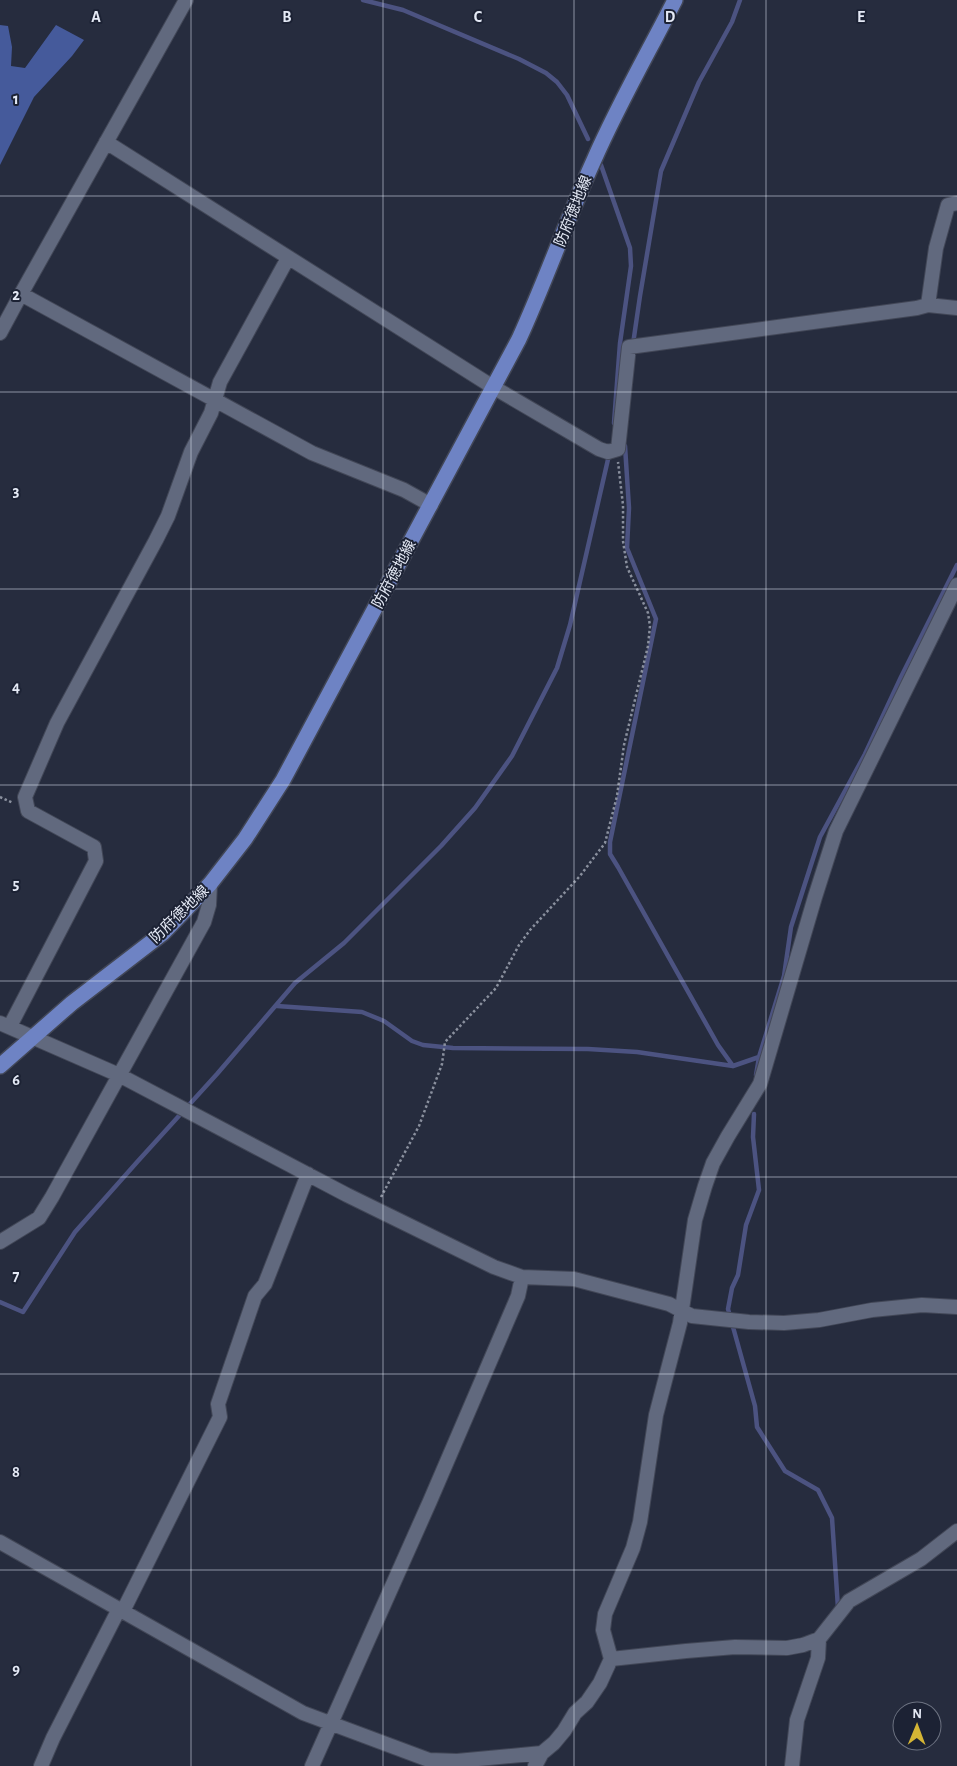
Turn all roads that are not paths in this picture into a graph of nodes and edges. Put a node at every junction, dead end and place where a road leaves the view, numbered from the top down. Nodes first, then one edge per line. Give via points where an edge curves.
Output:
1 (186, 0) edge
2 (675, 0) edge
3 (106, 142) junction
4 (957, 203) edge
5 (288, 258) junction
6 (21, 294) junction
7 (928, 305) junction
8 (957, 308) edge
9 (0, 333) edge
10 (493, 388) junction
11 (214, 400) junction
12 (431, 505) junction
13 (957, 585) edge
14 (210, 884) junction
15 (5, 1024) edge
16 (32, 1037) junction
17 (0, 1066) edge
18 (119, 1075) junction
19 (308, 1174) junction
20 (0, 1242) edge
21 (522, 1277) junction
22 (957, 1307) edge
23 (682, 1311) junction
24 (957, 1531) edge
25 (0, 1542) edge
26 (121, 1610) junction
27 (819, 1638) junction
28 (611, 1659) junction
29 (332, 1724) junction
30 (542, 1753) junction
31 (41, 1766) edge
32 (312, 1766) edge
33 (535, 1766) edge
34 (792, 1766) edge

1 - 3 street
2 - 10 main road, 防府徳地線 via 604,138 519,340
3 - 5 street
3 - 6 street
4 - 7 street via 948,205 936,248
5 - 10 street
5 - 11 street via 220,382
6 - 9 street
6 - 11 street
7 - 8 street
7 - 10 street via 628,347 618,449 614,451 599,449
10 - 12 main road, 防府徳地線
11 - 12 street via 312,452 404,490
11 - 15 street via 168,516 57,723 25,798 28,811 94,847 96,861
12 - 14 main road, 防府徳地線 via 283,780 245,840
13 - 23 street via 836,831 760,1084 713,1163 705,1186 695,1220
14 - 16 main road, 防府徳地線 via 163,933
14 - 18 street via 204,922
15 - 16 street
16 - 17 main road, 防府徳地線
16 - 18 street
18 - 19 street
18 - 20 street via 39,1218
19 - 21 street via 494,1267
19 - 26 street via 265,1284 255,1296 218,1404 220,1417 217,1425
21 - 23 street via 574,1279 669,1304
21 - 29 street via 518,1296
22 - 23 street via 922,1305 784,1324 692,1316
23 - 28 street via 656,1415 640,1522 633,1548 605,1614 603,1630
24 - 27 street via 921,1559 849,1601
25 - 26 street
26 - 29 street via 303,1713
26 - 31 street
27 - 28 street via 787,1648 735,1647
27 - 34 street via 818,1658 797,1720
28 - 30 street via 592,1696
29 - 30 street via 429,1760 508,1758
29 - 32 street
30 - 33 street

